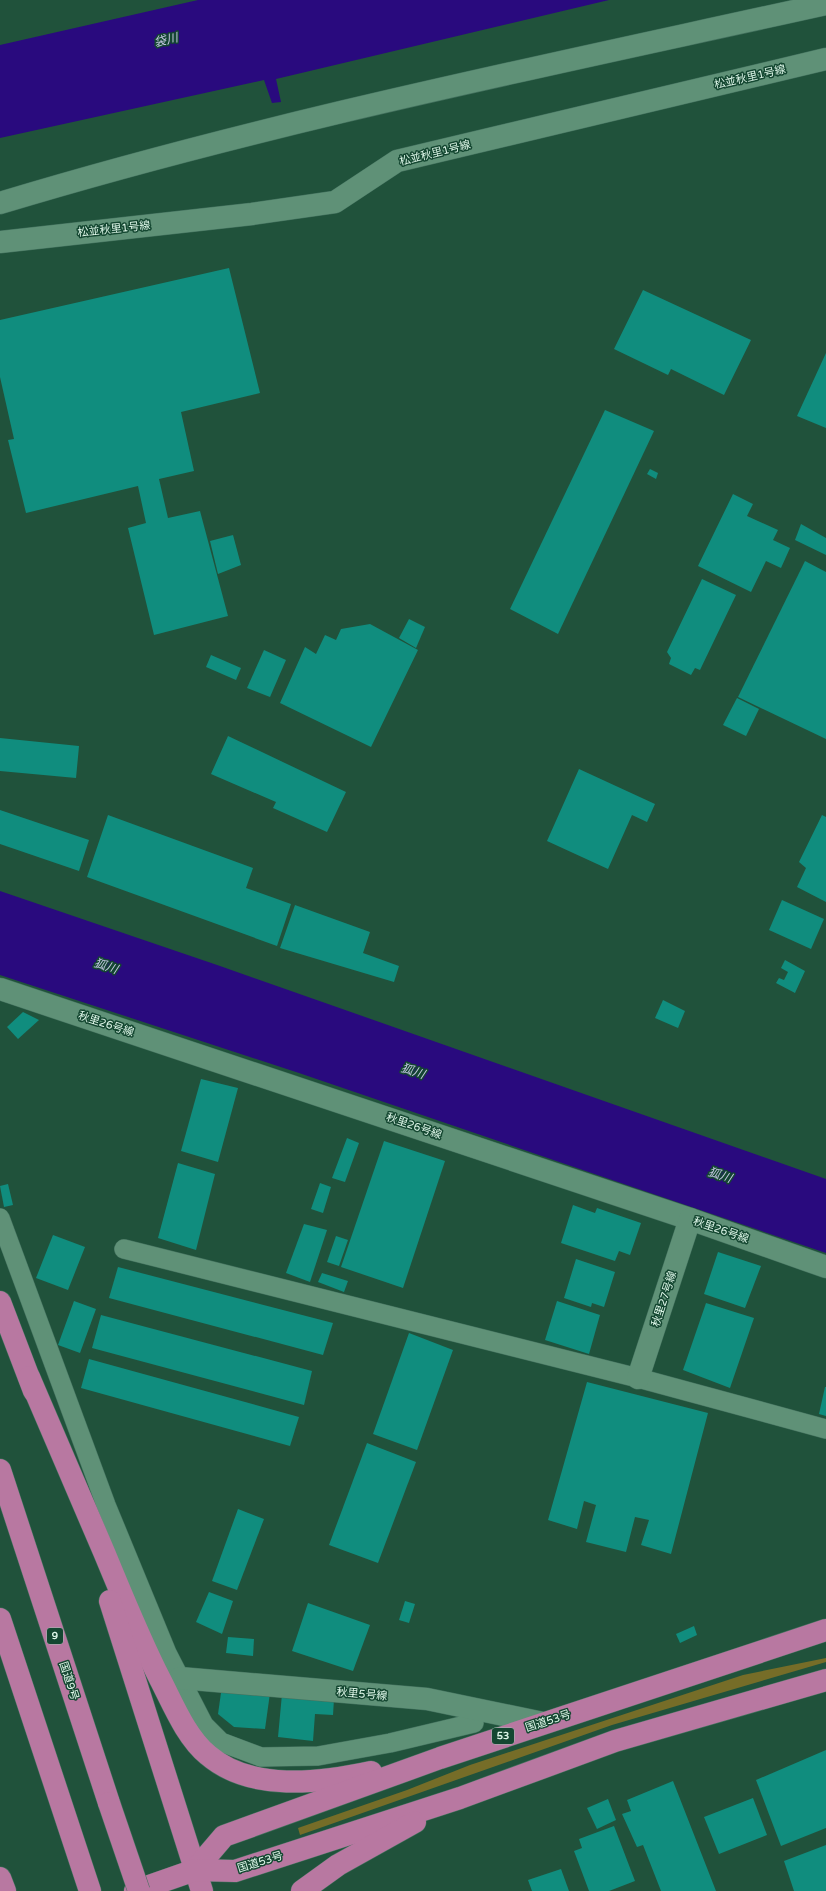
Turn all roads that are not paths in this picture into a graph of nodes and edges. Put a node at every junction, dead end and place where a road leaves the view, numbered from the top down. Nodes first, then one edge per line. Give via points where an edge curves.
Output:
1 (826, 4) edge
2 (826, 59) edge
3 (0, 204) edge
4 (0, 242) edge
5 (0, 989) edge
6 (0, 1218) edge
7 (690, 1219) junction
8 (124, 1249) dead end
9 (826, 1267) edge
10 (0, 1302) edge
11 (29, 1377) junction
12 (638, 1378) junction
13 (826, 1429) edge
14 (0, 1470) edge
15 (0, 1620) edge
16 (826, 1630) edge
17 (180, 1678) junction
18 (826, 1680) edge
19 (474, 1723) dead end
20 (543, 1723) junction
21 (440, 1758) junction
22 (460, 1798) junction
23 (195, 1870) junction
24 (0, 1878) edge
25 (4, 1891) edge
26 (90, 1891) edge
27 (135, 1891) edge
28 (139, 1891) edge
29 (202, 1891) edge
30 (302, 1891) edge

1 - 3 street via 393,99 79,179
2 - 4 street, 松並秋里1号線 via 397,161 335,202 252,214
5 - 7 street, 秋里26号線
6 - 17 lane via 106,1505 167,1654
7 - 9 street, 秋里26号線
7 - 12 street, 秋里27号線
8 - 12 lane
10 - 11 highway
11 - 21 highway via 144,1646 183,1722 208,1755 236,1772 252,1777 292,1781 357,1775
11 - 23 highway via 117,1621
12 - 13 lane
14 - 28 highway, 国道9号 / 9, bridge
15 - 26 highway
16 - 20 highway, 国道53号 / 53
17 - 19 lane via 204,1725 221,1742 261,1757 318,1756 390,1743
17 - 20 street, 秋里5号線 via 427,1699
18 - 22 highway, 国道53号 via 614,1741
20 - 21 highway, 国道53号 / 53
21 - 23 highway, 国道53号 / 53 via 224,1836
22 - 23 highway, 国道53号 via 235,1871
22 - 30 highway via 338,1865
23 - 27 highway, 国道53号
23 - 29 highway
24 - 25 highway

